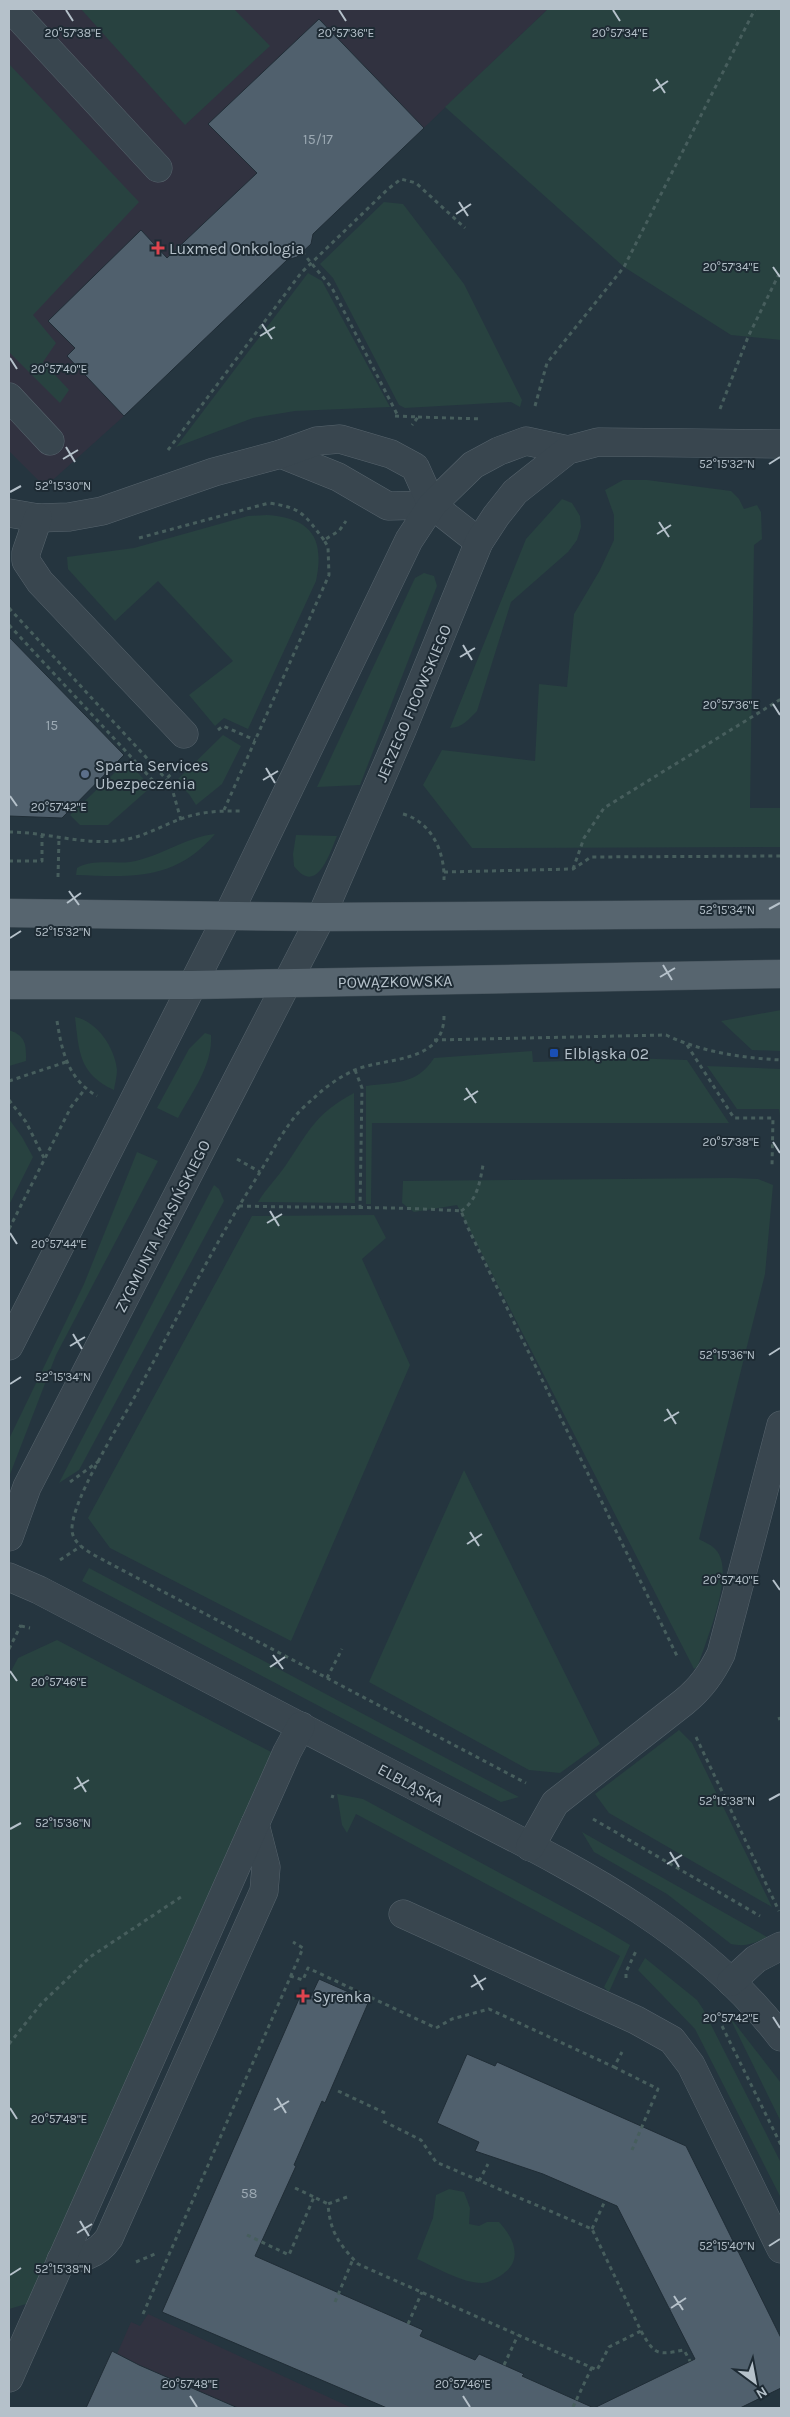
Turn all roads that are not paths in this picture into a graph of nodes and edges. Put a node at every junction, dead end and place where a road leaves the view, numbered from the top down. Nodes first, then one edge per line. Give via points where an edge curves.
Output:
1 (11, 9) edge
2 (158, 168) dead end
3 (9, 396) edge
4 (50, 441) dead end
5 (781, 444) edge
6 (568, 450) junction
7 (281, 454) junction
8 (432, 505) junction
9 (9, 513) edge
10 (38, 518) junction
11 (479, 542) junction
12 (18, 570) edge
13 (184, 734) dead end
14 (9, 913) edge
15 (781, 914) edge
16 (228, 915) junction
17 (321, 917) junction
18 (781, 974) edge
19 (288, 983) junction
20 (9, 985) edge
21 (191, 985) junction
22 (9, 1346) edge
23 (781, 1425) edge
24 (9, 1538) edge
25 (9, 1577) edge
26 (301, 1726) junction
27 (530, 1847) junction
28 (403, 1914) dead end
29 (781, 1933) edge
30 (731, 1982) junction
31 (781, 2037) edge
32 (781, 2249) edge
33 (9, 2378) edge

1 - 2 street
3 - 4 street
5 - 6 street via 598,442
6 - 8 street via 526,442 499,450 473,465
6 - 11 street, JERZEGO FICOWSKIEGO via 515,492
7 - 8 street via 338,477 388,506
7 - 8 street via 317,441 340,440 391,454 415,467
7 - 10 street via 214,472 102,511
8 - 11 street
8 - 16 street via 390,575
9 - 10 street
10 - 12 street
11 - 17 street, JERZEGO FICOWSKIEGO
12 - 13 street via 40,582
14 - 16 main road
15 - 17 main road
16 - 17 main road
16 - 21 street
17 - 19 street, ZYGMUNTA KRASIŃSKIEGO
18 - 19 main road, POWĄZKOWSKA
19 - 21 main road, POWĄZKOWSKA
19 - 24 street, ZYGMUNTA KRASIŃSKIEGO via 27,1487
20 - 21 main road, POWĄZKOWSKA
21 - 22 street
23 - 27 street via 721,1654 711,1673 700,1689 555,1803
25 - 26 street, ELBLĄSKA
26 - 27 street, ELBLĄSKA
26 - 33 street via 286,1752
27 - 30 street, ELBLĄSKA via 647,1914 706,1958
28 - 32 street via 636,2020 672,2040 686,2058
29 - 30 street
30 - 31 street, ELBLĄSKA

